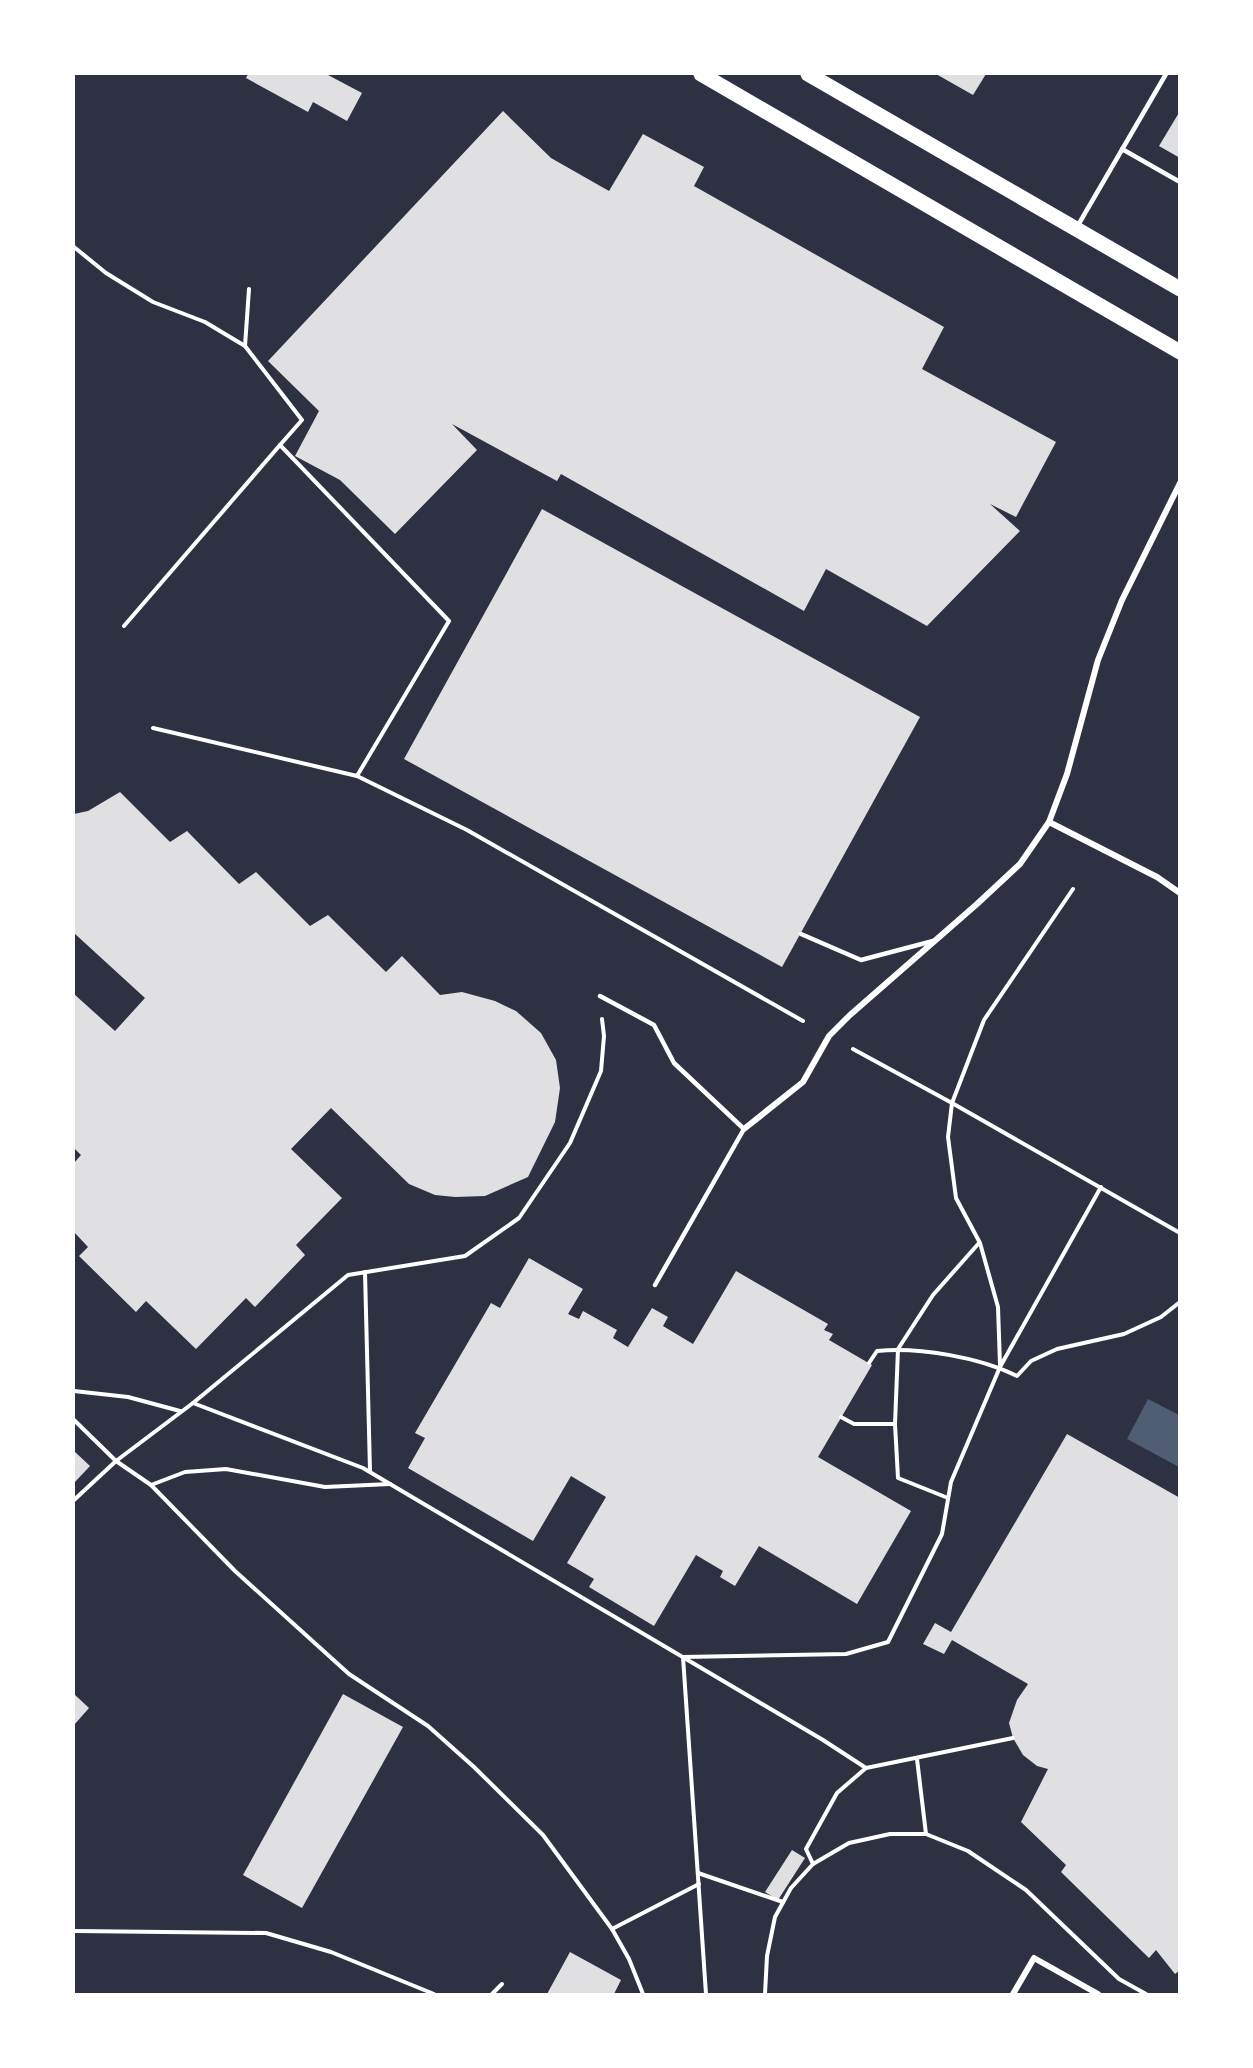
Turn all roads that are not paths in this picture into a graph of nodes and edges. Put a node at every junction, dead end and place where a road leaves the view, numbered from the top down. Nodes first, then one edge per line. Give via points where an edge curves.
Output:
1 (701, 74) edge
2 (808, 74) edge
3 (1166, 74) edge
4 (1122, 149) junction
5 (1179, 182) edge
6 (1076, 229) junction
7 (1179, 289) edge
8 (1179, 352) edge
9 (1179, 483) edge
10 (1049, 822) junction
11 (1179, 893) edge
12 (801, 934) dead end
13 (936, 940) junction
14 (600, 996) dead end
15 (744, 1129) junction
16 (655, 1285) dead end
17 (1013, 1995) edge
18 (1098, 1995) edge

1 - 8 main road
2 - 6 main road
3 - 4 lane
4 - 5 lane
4 - 6 lane
6 - 7 main road
9 - 10 street via 1122,600 1098,660 1067,774
10 - 11 street via 1157,877
10 - 13 street via 1020,864
12 - 13 lane via 861,960
13 - 15 street via 829,1036 803,1082
14 - 15 lane via 654,1025 674,1063
15 - 16 lane
17 - 18 street via 1034,1958

